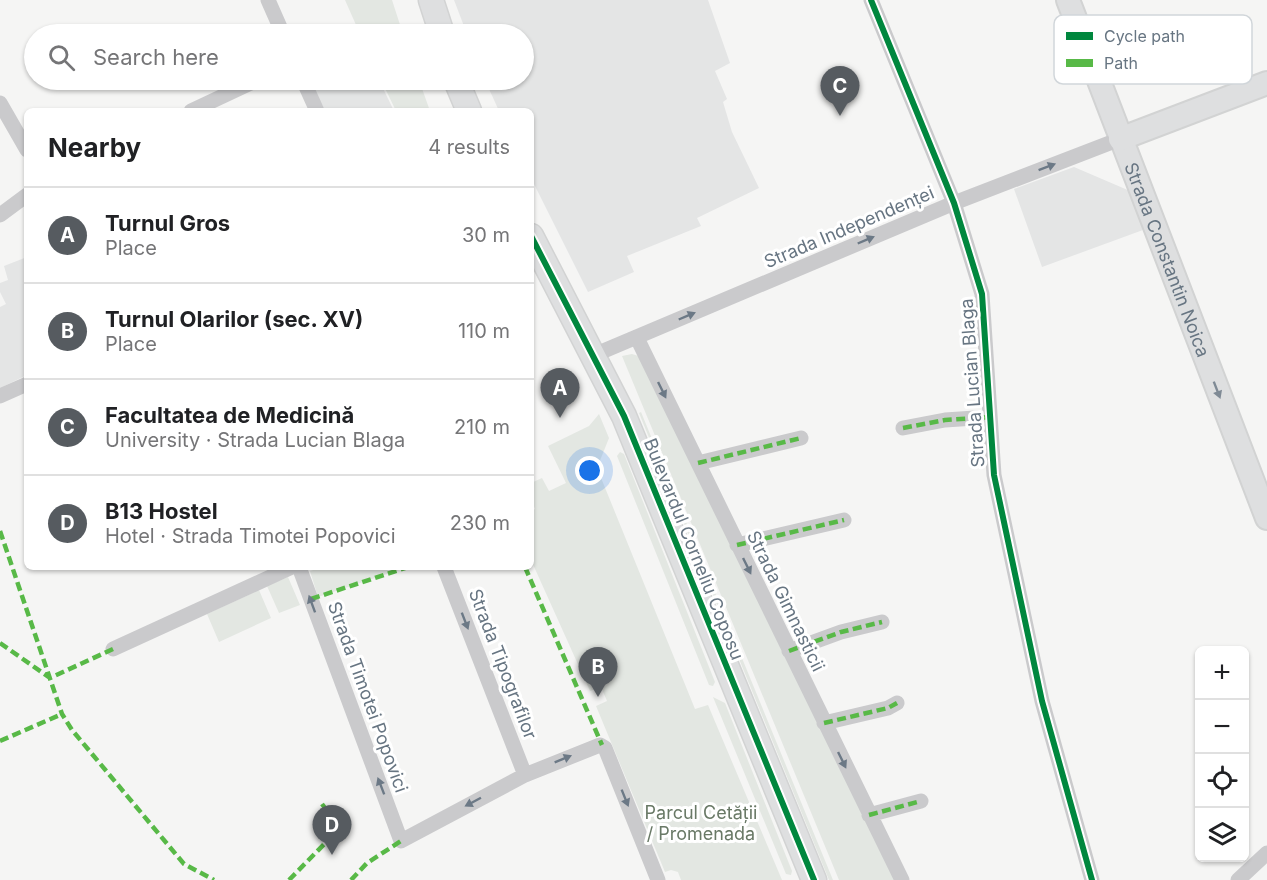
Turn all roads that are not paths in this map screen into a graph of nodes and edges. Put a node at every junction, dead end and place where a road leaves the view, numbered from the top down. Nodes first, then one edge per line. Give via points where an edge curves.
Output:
1 (268, 0) edge
2 (431, 0) edge
3 (871, 0) edge
4 (1068, 0) edge
5 (1074, 15) edge
6 (279, 24) edge
7 (439, 24) edge
8 (1267, 83) edge
9 (1099, 84) edge
10 (236, 90) edge
11 (308, 90) edge
12 (0, 103) edge
13 (197, 108) edge
14 (316, 108) edge
15 (1120, 139) junction
16 (24, 145) edge
17 (24, 197) edge
18 (954, 203) junction
19 (0, 215) edge
20 (534, 242) edge
21 (637, 338) junction
22 (594, 355) junction
23 (24, 385) edge
24 (0, 396) edge
25 (990, 417) junction
26 (903, 428) dead end
27 (801, 438) dead end
28 (698, 463) junction
29 (1267, 518) edge
30 (844, 520) dead end
31 (737, 544) junction
32 (285, 570) edge
33 (300, 570) edge
34 (445, 570) edge
35 (882, 621) dead end
36 (113, 649) dead end
37 (789, 651) junction
38 (897, 703) dead end
39 (824, 723) junction
40 (525, 775) junction
41 (921, 801) dead end
42 (869, 815) junction
43 (1267, 853) edge
44 (658, 880) edge
45 (814, 880) edge
46 (902, 880) edge
47 (1092, 880) edge
48 (1238, 880) edge

1 - 6 street
2 - 7 main road
3 - 18 street, Strada Lucian Blaga
4 - 5 main road, Strada Constantin Noica
8 - 15 main road
9 - 15 main road, Strada Constantin Noica
10 - 13 street
11 - 14 street
12 - 16 street
18 -> 15 street, Strada Independenței
15 -> 29 main road, Strada Constantin Noica
17 - 19 street
21 -> 18 street, Strada Independenței
18 - 25 street, Strada Lucian Blaga via 982,294
20 - 22 main road, Bulevardul Corneliu Coposu
21 - 22 street, Strada Independenței
21 -> 28 street, Strada Gimnasticii
22 - 45 main road, Bulevardul Corneliu Coposu via 629,428
23 - 24 street
25 - 26 street
25 - 47 street, Strada Lucian Blaga via 994,476 1042,701
27 - 28 street
28 - 31 street, Strada Gimnasticii
30 - 31 street
31 -> 37 street, Strada Gimnasticii
32 - 36 street
40 -> 33 street, Strada Timotei Popovici via 401,841
34 -> 40 street, Strada Tipografilor
35 - 37 street
37 - 39 street, Strada Gimnasticii
38 - 39 street
39 -> 42 street, Strada Gimnasticii
40 -> 44 street via 602,745
41 - 42 street
42 - 46 street, Strada Gimnasticii
43 - 48 street

